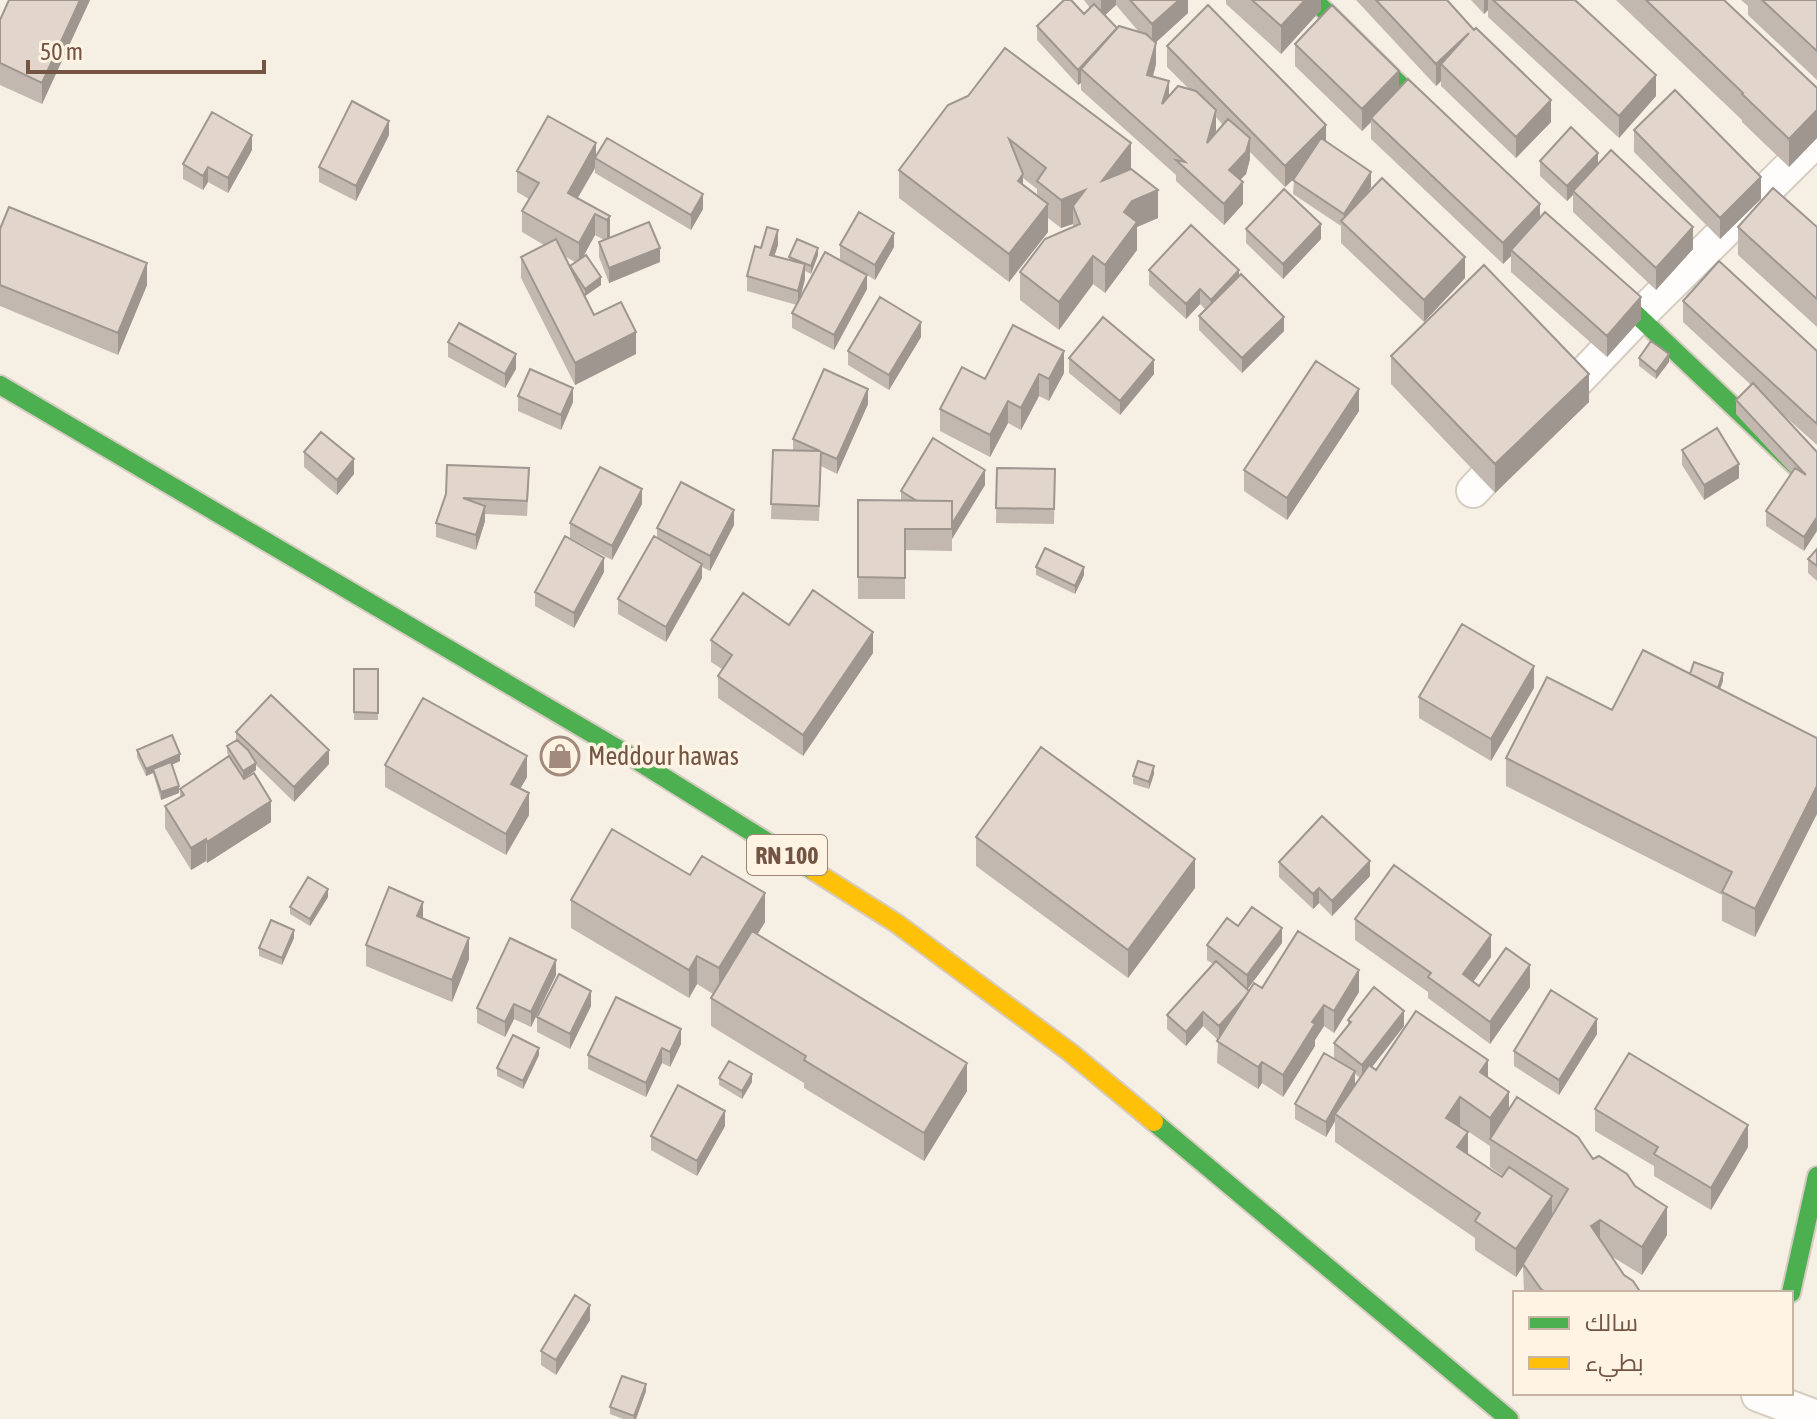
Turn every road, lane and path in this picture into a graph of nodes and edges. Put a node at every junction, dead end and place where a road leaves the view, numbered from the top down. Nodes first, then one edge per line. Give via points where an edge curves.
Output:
1 (1314, 0) edge
2 (1817, 140) edge
3 (1459, 142) edge
4 (1582, 263) edge
5 (1638, 317) junction
6 (0, 385) edge
7 (1817, 486) edge
8 (1473, 491) dead end
9 (1817, 1176) edge
10 (1791, 1291) edge
11 (1754, 1402) edge
12 (1817, 1417) edge
13 (1509, 1419) edge

1 - 3 main road
2 - 5 street
4 - 5 main road
5 - 7 main road
5 - 8 street
6 - 13 main road, RN 100 via 625,753 896,923 1071,1053
9 - 10 main road
11 - 12 street

